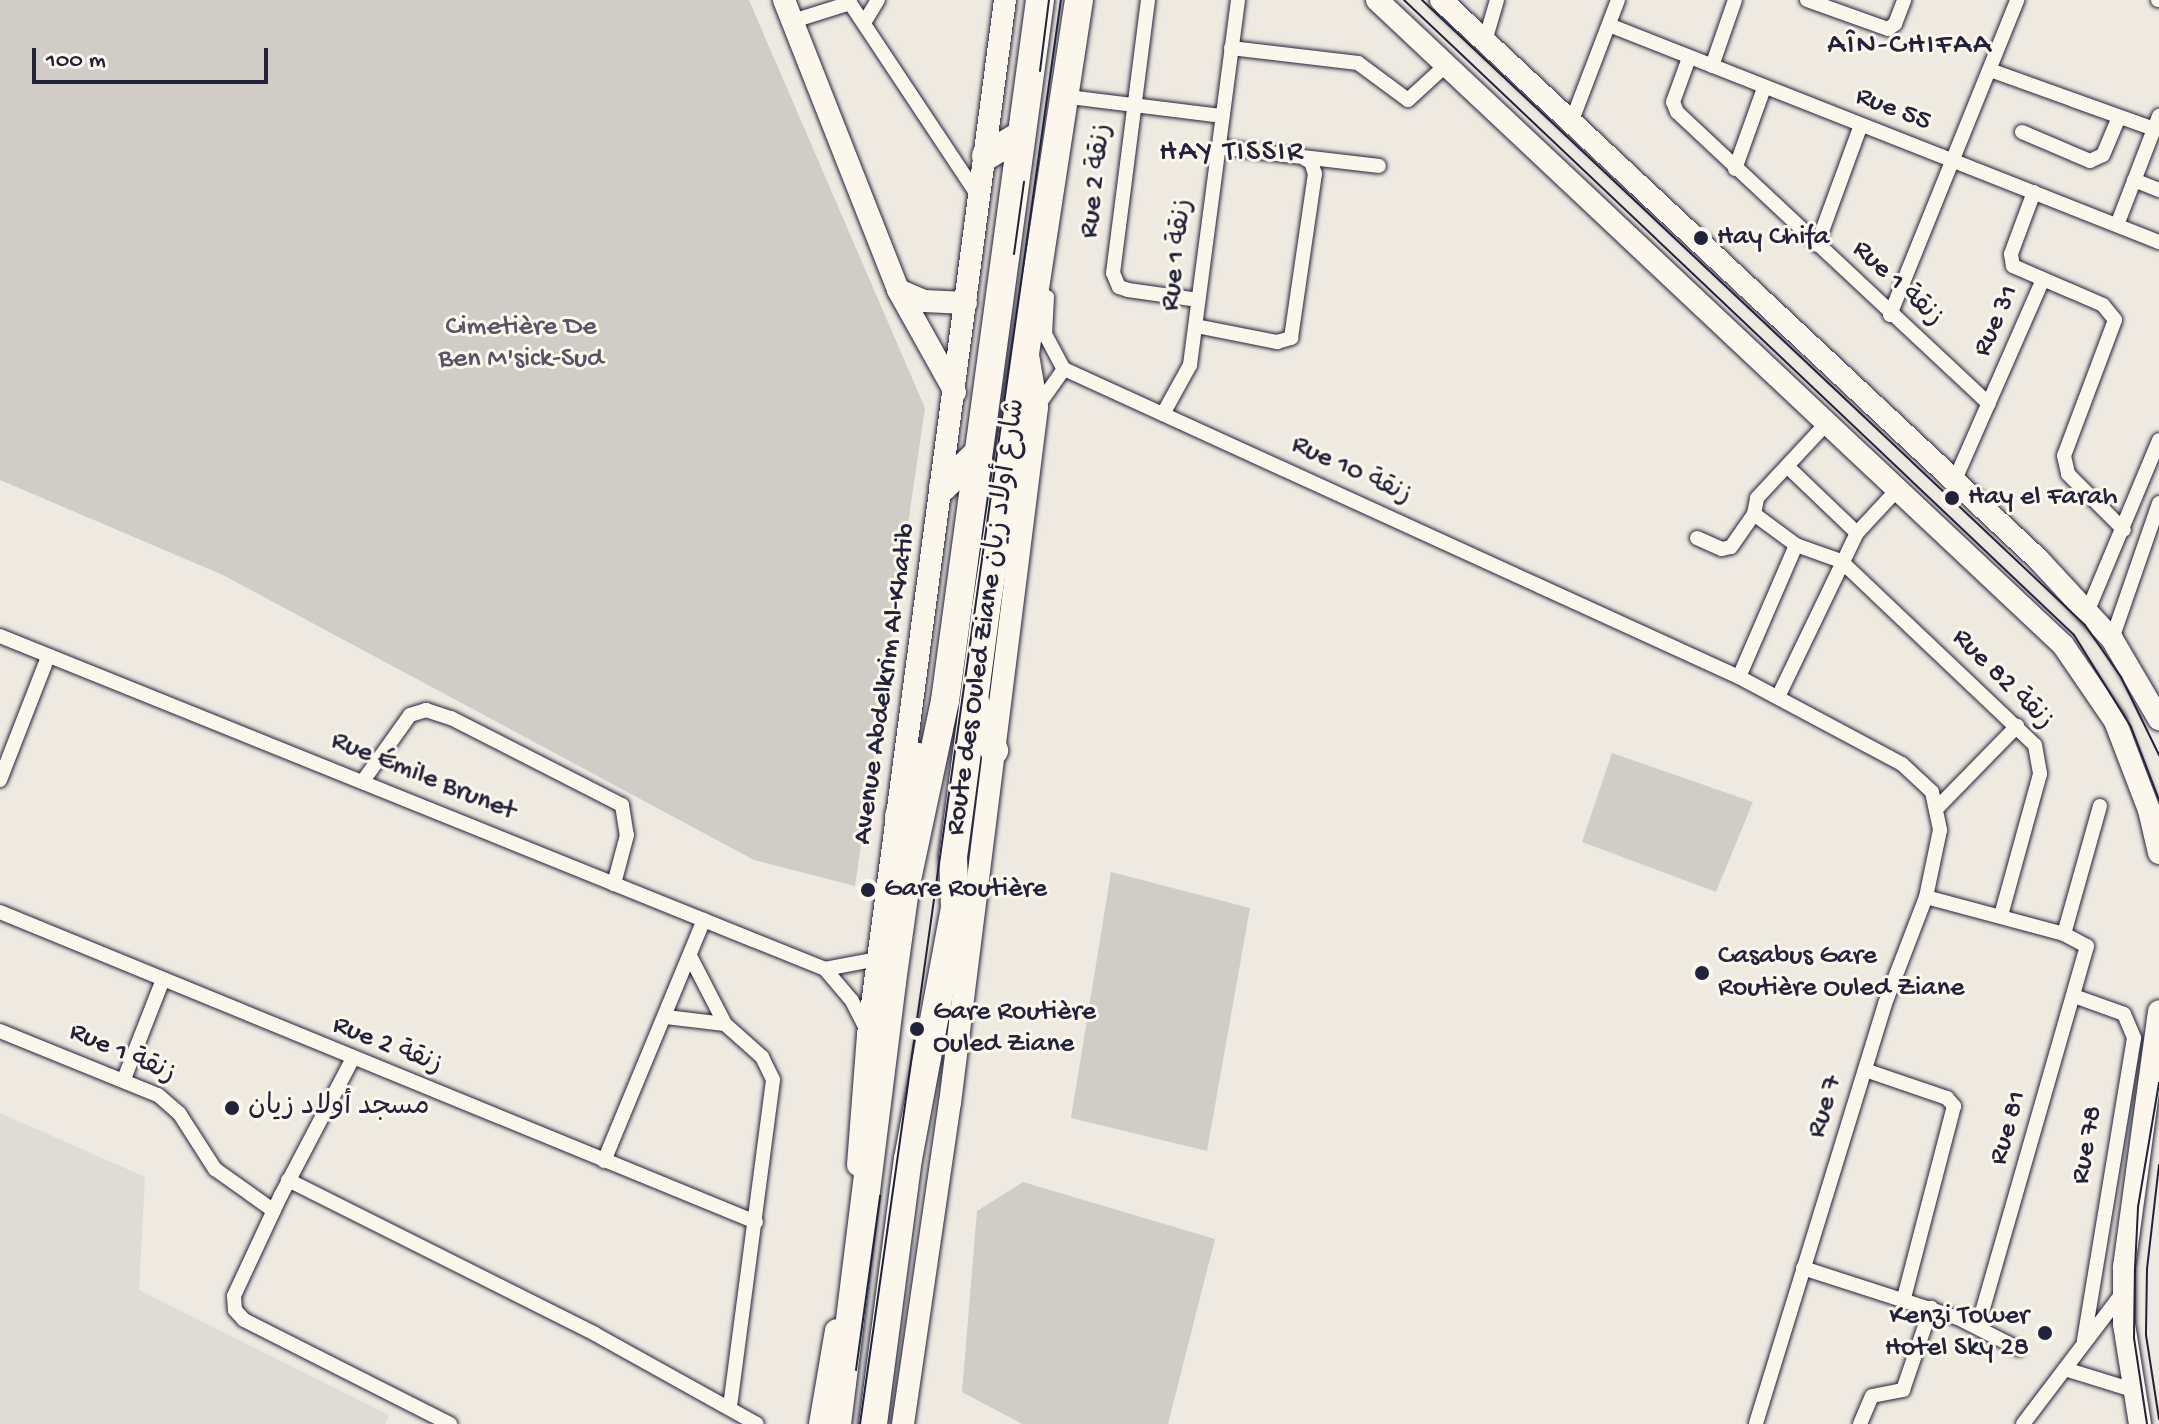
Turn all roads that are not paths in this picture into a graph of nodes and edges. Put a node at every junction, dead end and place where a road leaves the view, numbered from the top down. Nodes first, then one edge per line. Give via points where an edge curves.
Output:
1 (784, 0) edge
2 (878, 0) edge
3 (1005, 0) edge
4 (1040, 0) edge
5 (1079, 0) edge
6 (1091, 0) edge
7 (1148, 0) edge
8 (1238, 0) edge
9 (1377, 0) edge
10 (1441, 0) edge
11 (1497, 0) edge
12 (1618, 0) edge
13 (1735, 0) edge
14 (1807, 0) edge
15 (1904, 0) edge
16 (2017, 0) edge
17 (849, 1) edge
18 (793, 21) junction
19 (864, 23) junction
20 (1609, 25) junction
21 (1485, 41) junction
22 (1231, 48) junction
23 (1689, 58) junction
24 (1446, 65) junction
25 (1712, 66) junction
26 (1990, 70) junction
27 (1764, 88) junction
28 (1077, 98) junction
29 (1132, 106) junction
30 (1222, 116) junction
31 (2119, 117) junction
32 (1571, 123) junction
33 (2157, 123) edge
34 (1861, 125) junction
35 (2022, 132) dead end
36 (1021, 135) junction
37 (1218, 147) junction
38 (986, 156) junction
39 (1305, 159) junction
40 (1954, 161) junction
41 (1379, 166) dead end
42 (1735, 169) junction
43 (2134, 180) junction
44 (2159, 190) edge
45 (2034, 192) junction
46 (981, 199) junction
47 (2117, 225) junction
48 (2159, 242) edge
49 (1817, 245) junction
50 (2042, 282) junction
51 (898, 290) junction
52 (1198, 300) junction
53 (966, 303) junction
54 (1890, 315) junction
55 (1196, 326) junction
56 (1026, 340) junction
57 (1064, 369) junction
58 (955, 392) junction
59 (1989, 404) junction
60 (1037, 407) junction
61 (1163, 414) junction
62 (1826, 424) junction
63 (2159, 440) edge
64 (975, 456) junction
65 (1791, 466) junction
66 (1954, 482) junction
67 (943, 487) junction
68 (1897, 490) junction
69 (2159, 503) edge
70 (1754, 514) junction
71 (2124, 530) junction
72 (1858, 531) junction
73 (1697, 538) dead end
74 (1796, 545) junction
75 (1841, 561) junction
76 (2105, 577) junction
77 (2127, 585) junction
78 (2088, 610) junction
79 (0, 636) edge
80 (2112, 639) junction
81 (951, 655) junction
82 (48, 657) junction
83 (1739, 677) junction
84 (1778, 697) junction
85 (974, 701) junction
86 (2159, 719) edge
87 (2017, 726) junction
88 (994, 750) junction
89 (0, 780) edge
90 (363, 781) junction
91 (1939, 806) junction
92 (2100, 806) dead end
93 (899, 816) junction
94 (2159, 853) edge
95 (614, 884) junction
96 (1926, 897) junction
97 (0, 912) edge
98 (2001, 916) junction
99 (704, 920) junction
100 (2064, 934) junction
101 (691, 958) junction
102 (878, 959) junction
103 (825, 969) junction
104 (162, 982) junction
105 (2074, 996) junction
106 (2159, 1011) edge
107 (666, 1017) junction
108 (725, 1024) junction
109 (0, 1031) edge
110 (868, 1035) junction
111 (352, 1060) junction
112 (1865, 1070) junction
113 (124, 1079) junction
114 (866, 1122) junction
115 (604, 1161) junction
116 (288, 1180) junction
117 (274, 1211) junction
118 (756, 1222) junction
119 (2099, 1239) junction
120 (2126, 1241) junction
121 (1803, 1268) junction
122 (2124, 1291) junction
123 (1904, 1298) junction
124 (1931, 1308) junction
125 (1978, 1326) junction
126 (2084, 1341) junction
127 (2019, 1349) dead end
128 (2065, 1369) junction
129 (2133, 1390) junction
130 (730, 1407) junction
131 (450, 1424) edge
132 (757, 1424) edge
133 (820, 1424) edge
134 (837, 1424) edge
135 (873, 1424) edge
136 (903, 1424) edge
137 (1756, 1424) edge
138 (1860, 1424) edge
139 (2023, 1424) edge
140 (2140, 1424) edge

1 - 18 street
2 - 19 street
3 - 38 street, Avenue Abdelkrim Al-Khatib
4 - 36 highway, Route des Ouled Ziane شارع أولاد زيان
5 - 56 highway, Route des Ouled Ziane شارع أولاد زيان
6 - 28 street
7 - 29 street, Rue 2 زنقة
8 - 22 street, Rue 1 زنقة
9 - 24 street
10 - 21 street
11 - 21 street
12 - 20 street
13 - 25 street
14 - 15 street via 1888,29
16 - 26 street
17 - 18 street
17 - 19 street
18 - 51 street
19 - 46 street
20 - 23 street, Rue 55
20 - 32 street
21 - 32 street
22 - 24 street via 1358,63 1408,100
22 - 30 street, Rue 1 زنقة
23 - 25 street, Rue 55
23 - 42 street, Rue 1 زنقة via 1674,107
24 - 62 street
25 - 27 street, Rue 55
26 - 31 street
26 - 40 street
27 - 34 street, Rue 55
27 - 42 street
28 - 29 street
28 - 57 street via 1045,307 1045,334
29 - 30 street
29 - 52 street, Rue 2 زنقة via 1115,281 1128,290
30 - 37 street, Rue 1 زنقة
31 - 33 street
31 - 35 street via 2103,155 2090,161
32 - 66 street
33 - 43 street
34 - 40 street, Rue 55
34 - 49 street
36 - 38 highway
36 - 64 highway, Route des Ouled Ziane شارع أولاد زيان
37 - 39 street
37 - 52 street, Rue 1 زنقة
38 - 46 street, Avenue Abdelkrim Al-Khatib
39 - 41 street
39 - 55 street via 1315,174 1294,331 1277,342
40 - 45 street, Rue 55
40 - 54 street
42 - 49 street, Rue 1 زنقة
43 - 44 street
43 - 47 street
45 - 47 street, Rue 55
45 - 50 street, Rue 31 via 2011,260 2018,272
46 - 53 street, Avenue Abdelkrim Al-Khatib
47 - 48 street, Rue 55
49 - 54 street, Rue 1 زنقة
50 - 59 street, Rue 31
50 - 71 street via 2103,305 2115,320 2064,456 2068,474
51 - 53 street via 924,301
51 - 58 street
52 - 55 street, Rue 1 زنقة
53 - 58 street, Avenue Abdelkrim Al-Khatib
54 - 59 street, Rue 1 زنقة
55 - 61 street, Rue 1 زنقة via 1186,378
56 - 60 street
56 - 85 highway, Route des Ouled Ziane شارع أولاد زيان
57 - 60 street
57 - 61 street, Rue 10 زنقة
58 - 67 street, Avenue Abdelkrim Al-Khatib
59 - 66 street, Rue 31
60 - 88 street
61 - 83 street, Rue 10 زنقة
62 - 65 street
62 - 68 street
63 - 71 street
64 - 67 highway
64 - 81 highway, Route des Ouled Ziane شارع أولاد زيان
65 - 70 street via 1757,498
65 - 72 street
66 - 78 street
67 - 93 street, Avenue Abdelkrim Al-Khatib
68 - 72 street
68 - 94 street via 2063,645 2091,680 2132,761
69 - 77 street
70 - 73 street via 1727,550
70 - 74 street
71 - 76 street
72 - 75 street
74 - 75 street
74 - 83 street
75 - 84 street
75 - 87 street, Rue 82 زنقة
76 - 77 street
76 - 78 street
77 - 80 street
78 - 80 street
79 - 82 street, Rue Émile Brunet
80 - 86 street
81 - 93 highway via 923,719
81 - 114 highway, Route des Ouled Ziane شارع أولاد زيان
82 - 89 street
82 - 90 street, Rue Émile Brunet
83 - 84 street, Rue 10 زنقة
84 - 91 street, Rue 10 زنقة via 1902,764 1922,779
85 - 88 highway
85 - 135 highway, Route des Ouled Ziane شارع أولاد زيان via 953,857 955,908 908,1159
87 - 91 street
87 - 98 street, Rue 82 زنقة via 2035,745 2040,774
88 - 136 street
90 - 95 street, Rue Émile Brunet
90 - 95 street via 410,715 426,710 451,718 622,805 627,835
91 - 96 street, Rue 7 via 1940,830
92 - 100 street
93 - 102 street, Avenue Abdelkrim Al-Khatib
95 - 99 street, Rue Émile Brunet
96 - 98 street
96 - 112 street, Rue 7
97 - 104 street, Rue 2 زنقة
98 - 100 street
99 - 101 street
99 - 103 street, Rue Émile Brunet
100 - 105 street, Rue 81 via 2086,944
101 - 107 street
101 - 108 street
102 - 103 street
102 - 110 street, Avenue Abdelkrim Al-Khatib
103 - 110 street, Rue Émile Brunet via 852,1001
104 - 111 street, Rue 2 زنقة
104 - 113 street
105 - 119 street, Rue 78 via 2124,1014 2134,1030
105 - 125 street, Rue 81
106 - 120 street
107 - 108 street
107 - 115 street
108 - 118 street via 762,1057 773,1080
109 - 113 street, Rue 1 زنقة
110 - 114 street, Avenue Abdelkrim Al-Khatib
111 - 115 street, Rue 2 زنقة
111 - 116 street
112 - 121 street, Rue 7
112 - 123 street via 1947,1098 1954,1106
113 - 117 street, Rue 1 زنقة via 173,1105 215,1169
114 - 133 street, Avenue Abdelkrim Al-Khatib
114 - 134 highway, Route des Ouled Ziane شارع أولاد زيان
115 - 118 street, Rue 2 زنقة
116 - 117 street
116 - 130 street
117 - 131 street via 234,1296 235,1310 244,1320
118 - 130 street
119 - 120 street
119 - 126 street, Rue 78
120 - 122 street
121 - 123 street
121 - 137 street, Rue 7
122 - 126 street, Rue 78
122 - 129 street
123 - 124 street
124 - 125 street
124 - 138 street via 1906,1383 1897,1394 1872,1396
125 - 127 street
126 - 128 street, Rue 78
128 - 129 street
128 - 139 street, Rue 78
129 - 140 street
130 - 132 street

